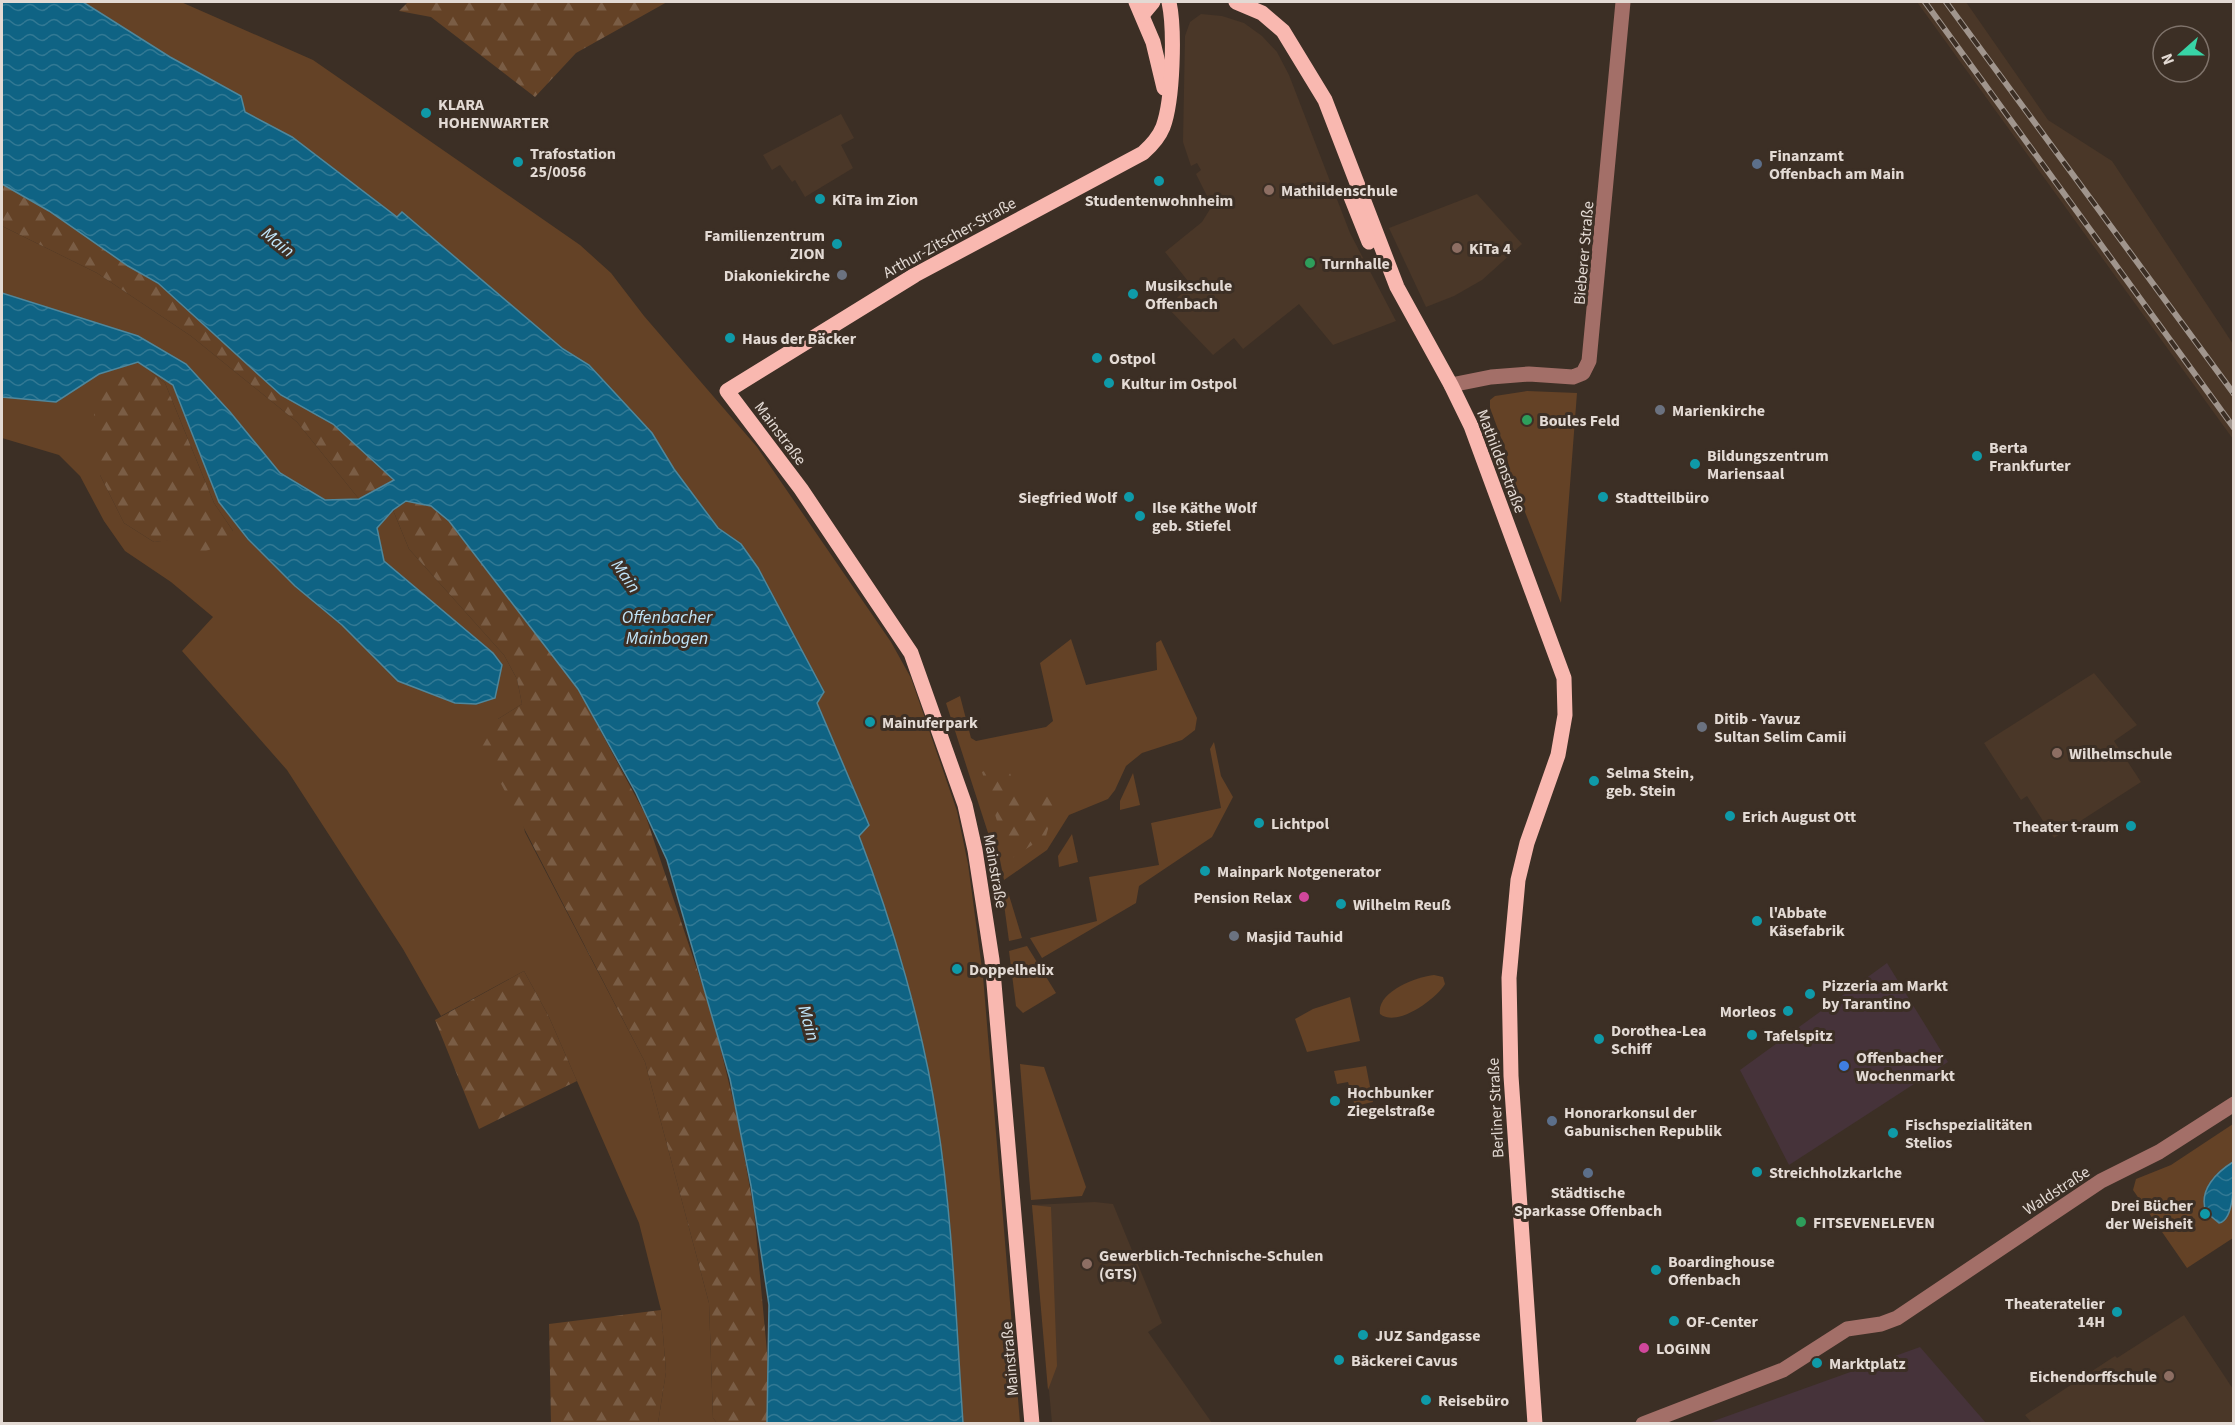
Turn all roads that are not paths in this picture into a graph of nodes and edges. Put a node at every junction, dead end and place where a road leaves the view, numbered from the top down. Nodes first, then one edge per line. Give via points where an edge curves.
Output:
1 (1153, 2) edge
2 (1169, 2) edge
3 (1236, 2) edge
4 (1623, 2) edge
5 (1140, 8) edge
6 (1167, 103) junction
7 (1451, 385) junction
8 (727, 391) joint
9 (1544, 794) joint
10 (2234, 1104) edge
11 (1032, 1424) edge
12 (1535, 1424) edge
13 (1643, 1424) edge

1 - 5 main road
2 - 6 main road, Arthur-Zitscher-Straße via 1173,28
3 - 7 main road, Mathildenstraße via 1278,25 1325,100 1396,287
4 - 7 street, Bieberer Straße via 1589,361 1578,376 1511,375
5 - 6 main road, Arthur-Zitscher-Straße
6 - 8 main road, Arthur-Zitscher-Straße via 1163,127 1143,153 915,275
7 - 9 main road, Mathildenstraße via 1471,426 1564,678 1565,715 1555,766
8 - 11 main road, Mainstraße via 801,489 910,653 965,805 993,968
9 - 12 main road, Berliner Straße via 1518,880 1509,978 1511,1076
10 - 13 street, Waldstraße via 2159,1152 2101,1181 1904,1314 1881,1324 1846,1329 1783,1370

